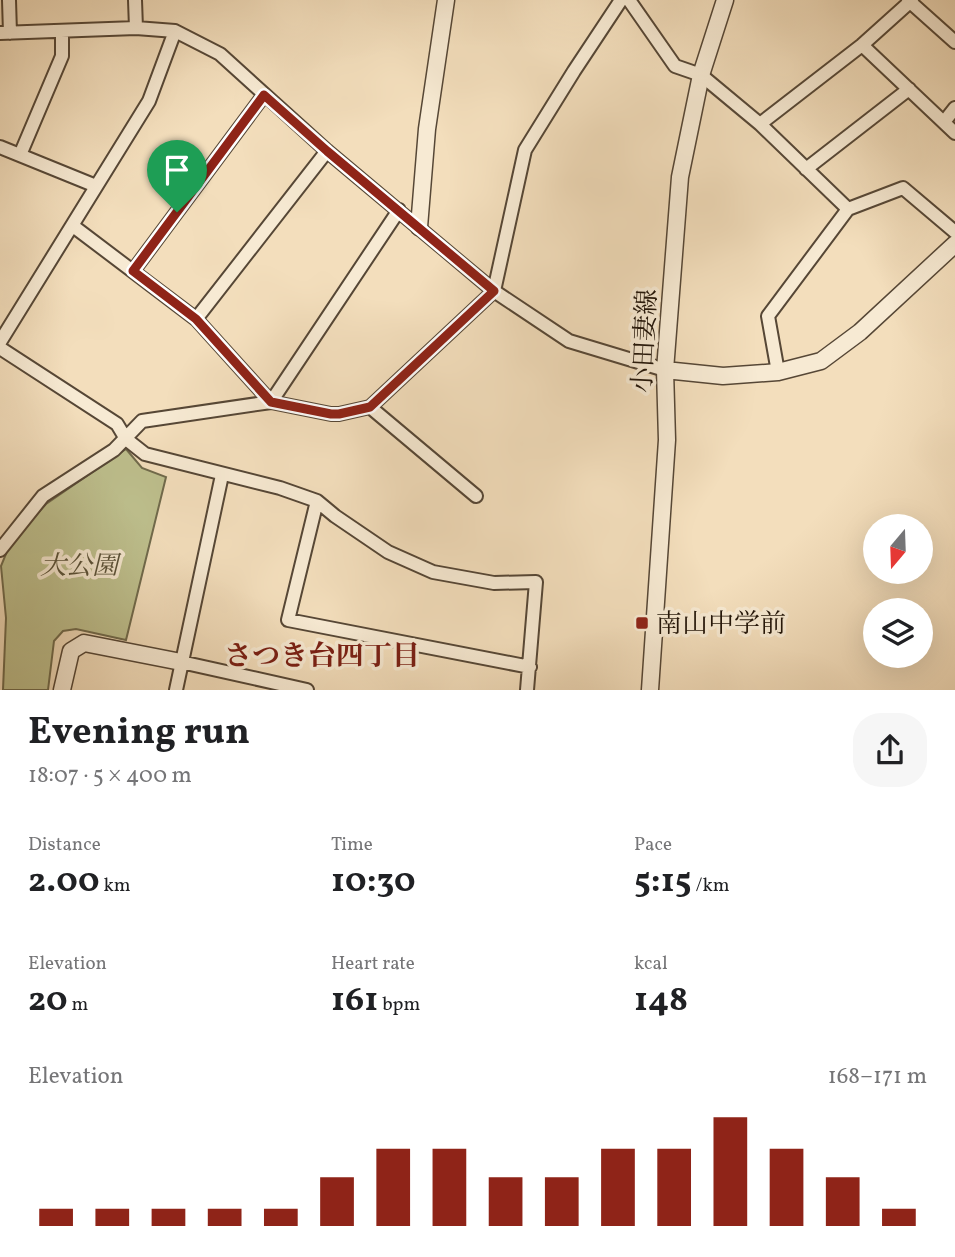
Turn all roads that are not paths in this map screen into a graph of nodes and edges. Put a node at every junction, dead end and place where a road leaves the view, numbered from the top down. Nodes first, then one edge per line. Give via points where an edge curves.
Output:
1 (9, 0) edge
2 (135, 0) edge
3 (446, 0) edge
4 (621, 0) edge
5 (629, 0) edge
6 (725, 0) edge
7 (910, 1) edge
8 (136, 28) junction
9 (175, 31) junction
10 (62, 32) junction
11 (5, 33) edge
12 (955, 42) edge
13 (862, 45) junction
14 (701, 75) junction
15 (909, 89) junction
16 (264, 95) junction
17 (955, 108) edge
18 (944, 122) junction
19 (760, 124) junction
20 (955, 133) edge
21 (0, 147) edge
22 (327, 151) junction
23 (20, 155) junction
24 (806, 169) junction
25 (96, 186) junction
26 (848, 209) junction
27 (399, 211) junction
28 (73, 226) junction
29 (419, 227) junction
30 (955, 232) edge
31 (955, 244) edge
32 (133, 271) junction
33 (494, 291) junction
34 (196, 319) junction
35 (0, 342) edge
36 (0, 348) edge
37 (665, 370) junction
38 (778, 372) junction
39 (271, 402) junction
40 (370, 407) junction
41 (126, 439) junction
42 (222, 474) junction
43 (476, 496) dead end
44 (317, 501) junction
45 (5, 532) edge
46 (0, 550) edge
47 (181, 662) junction
48 (530, 667) junction
49 (62, 690) edge
50 (176, 690) edge
51 (307, 690) edge
52 (527, 690) edge
53 (650, 690) edge

1 - 11 street
2 - 8 street
3 - 29 street via 427,130
4 - 33 street via 526,150
5 - 14 street via 675,66
6 - 14 street, 小田妻線
7 - 12 street
7 - 13 street
8 - 9 street
8 - 10 street
9 - 16 street via 220,54
9 - 25 street via 149,101
10 - 11 street
10 - 23 street via 62,56
13 - 15 street
13 - 19 street
14 - 19 street
14 - 37 street, 小田妻線 via 680,177
15 - 18 street
15 - 24 street
16 - 22 street
16 - 32 street
17 - 18 street
18 - 20 street
19 - 24 street
21 - 23 street
22 - 27 street
22 - 34 street
23 - 25 street
24 - 26 street
25 - 28 street
26 - 30 street via 903,188
26 - 38 street via 768,316
27 - 29 street
27 - 39 street
28 - 32 street
28 - 35 street
29 - 33 street
31 - 38 street via 821,361
32 - 34 street
33 - 37 street via 569,341
33 - 40 street
34 - 39 street
36 - 41 street via 117,424
37 - 38 street via 723,376
37 - 53 street, 小田妻線 via 667,440
39 - 40 street via 331,414
39 - 41 street via 142,421
40 - 43 street
41 - 42 street via 145,454
41 - 45 street via 43,496
42 - 44 street
42 - 47 street
44 - 48 street via 388,552 433,572 494,583 536,582
44 - 48 street via 288,620
45 - 46 street
47 - 49 street via 84,643 71,651
47 - 50 street
47 - 51 street
48 - 52 street

